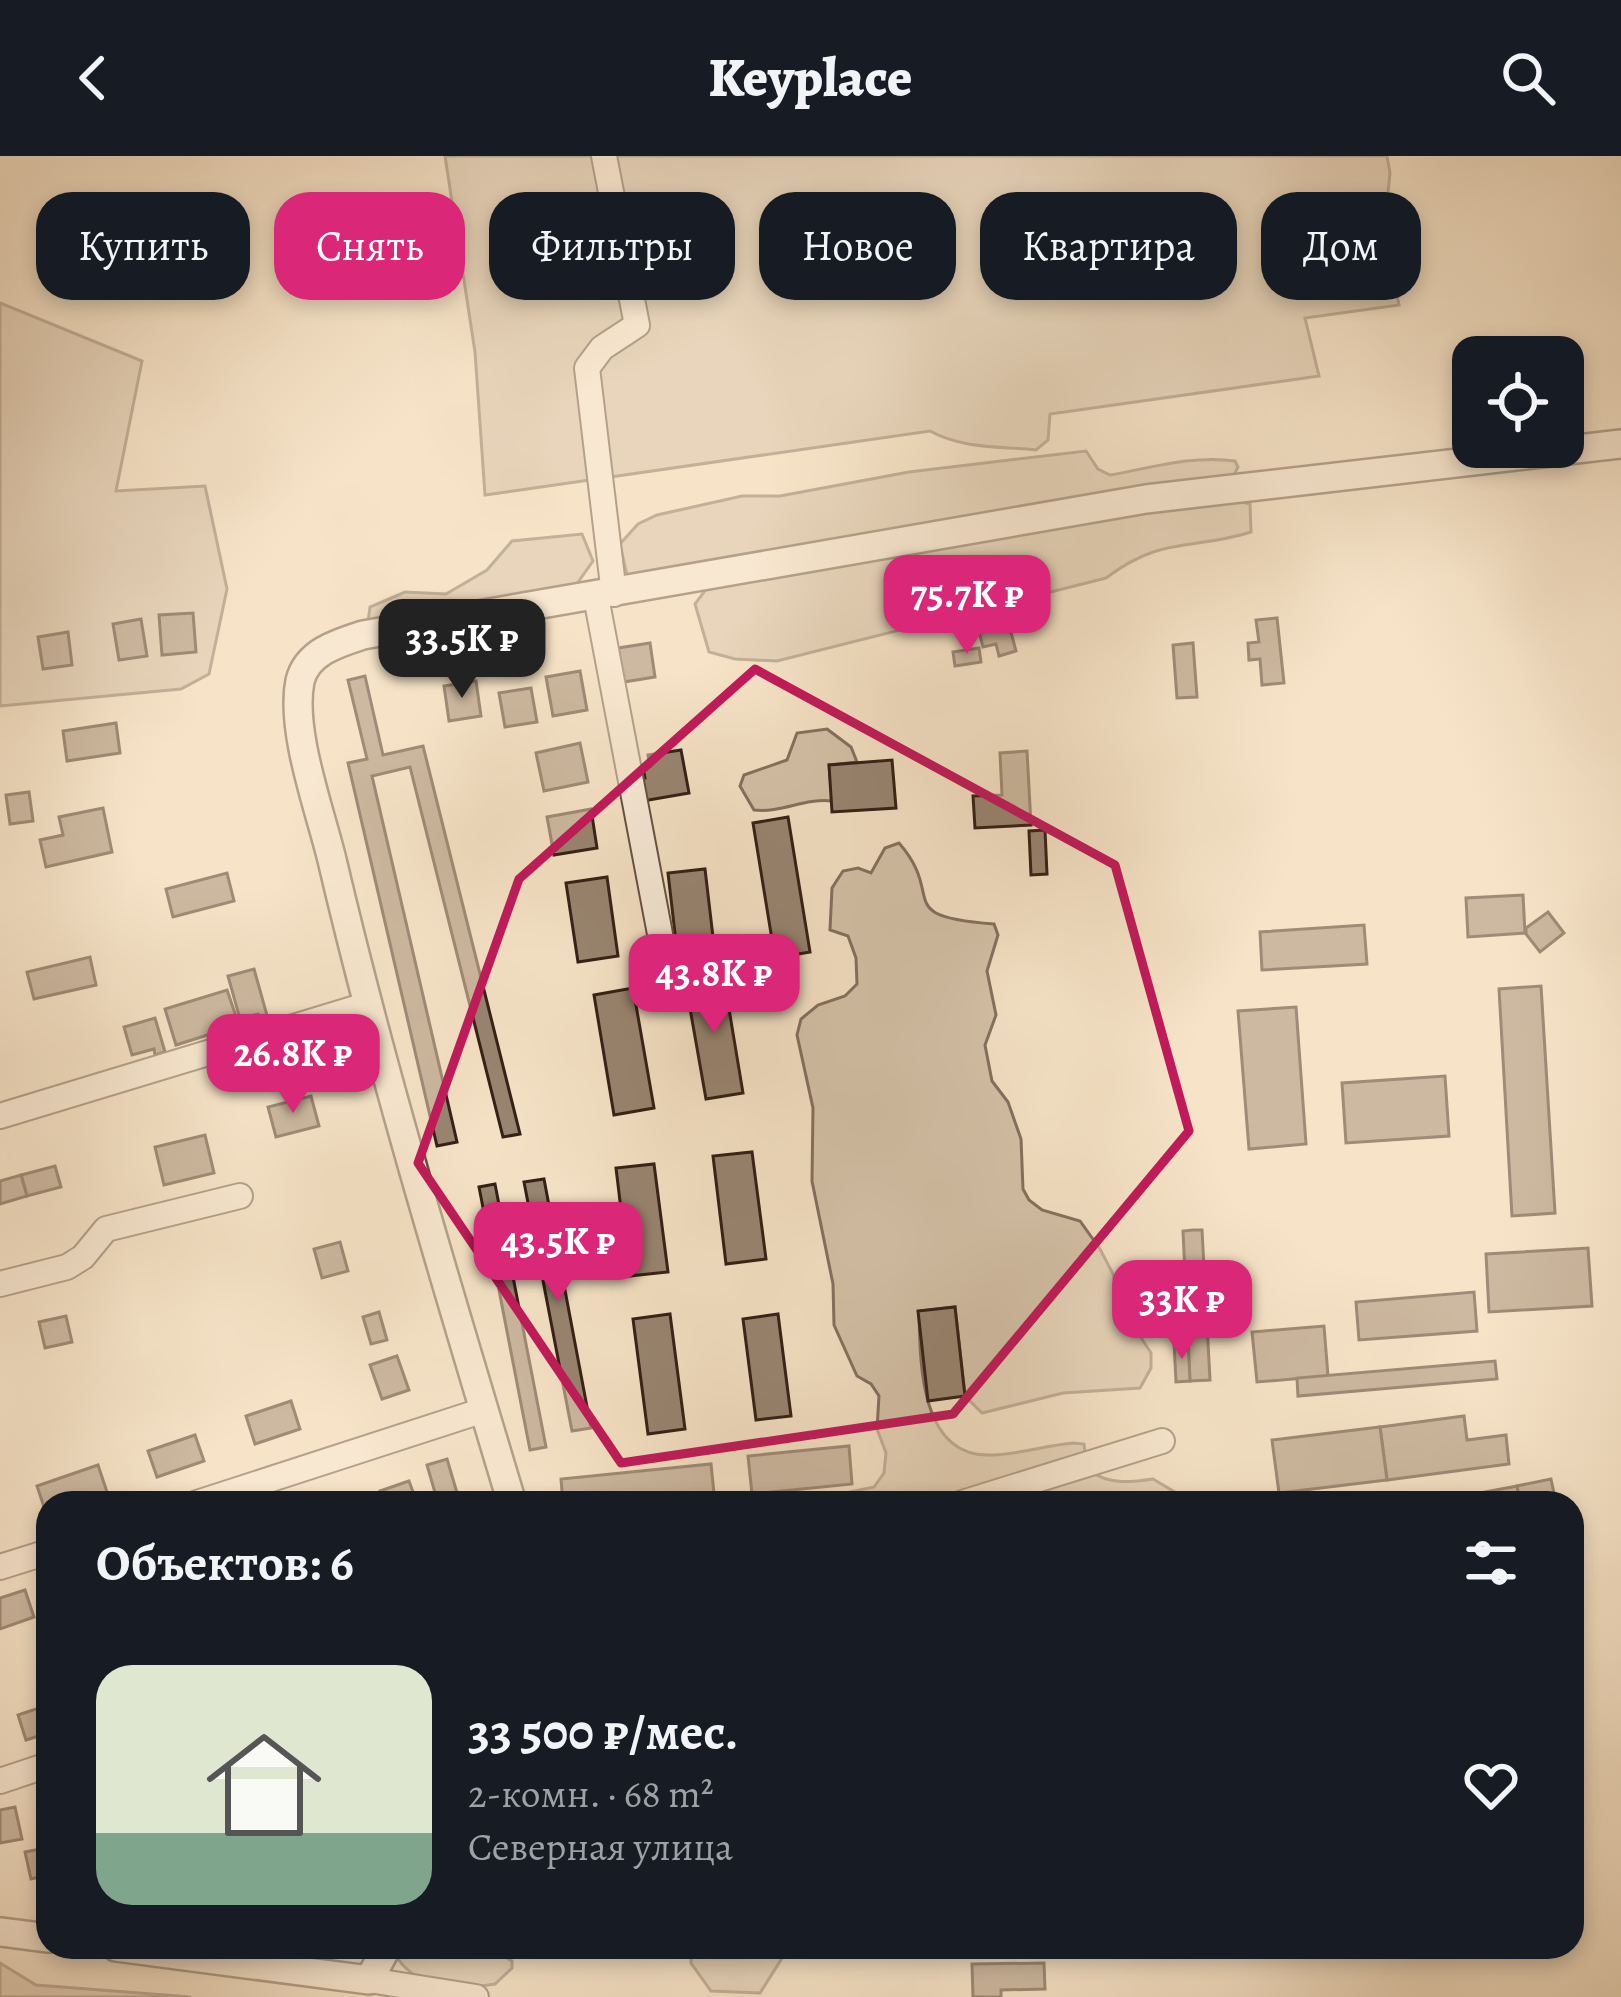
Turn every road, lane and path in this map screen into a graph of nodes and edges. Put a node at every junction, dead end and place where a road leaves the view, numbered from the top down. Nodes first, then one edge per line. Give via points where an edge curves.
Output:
1 (604, 156) edge
2 (1621, 444) edge
3 (605, 596) junction
4 (668, 976) dead end
5 (366, 1005) junction
6 (0, 1116) edge
7 (240, 1196) dead end
8 (0, 1284) edge
9 (484, 1410) junction
10 (1162, 1441) dead end
11 (234, 1491) edge
12 (508, 1491) edge
13 (1001, 1491) edge
14 (36, 1556) edge
15 (0, 1567) edge
16 (36, 1769) edge
17 (0, 1781) edge
18 (0, 1932) edge
19 (36, 1936) edge
20 (205, 1959) edge
21 (380, 1959) edge
22 (368, 1981) junction
23 (476, 1997) edge

1 - 3 street via 637,325 586,368
2 - 3 street via 1146,500
3 - 4 street
3 - 5 street via 363,635 314,656 301,675 300,728
5 - 6 street
5 - 9 street
7 - 8 street via 106,1229 67,1267
9 - 11 street
9 - 12 street
10 - 13 street
14 - 15 street
16 - 17 street
18 - 19 street
20 - 22 street
21 - 22 street
22 - 23 street

